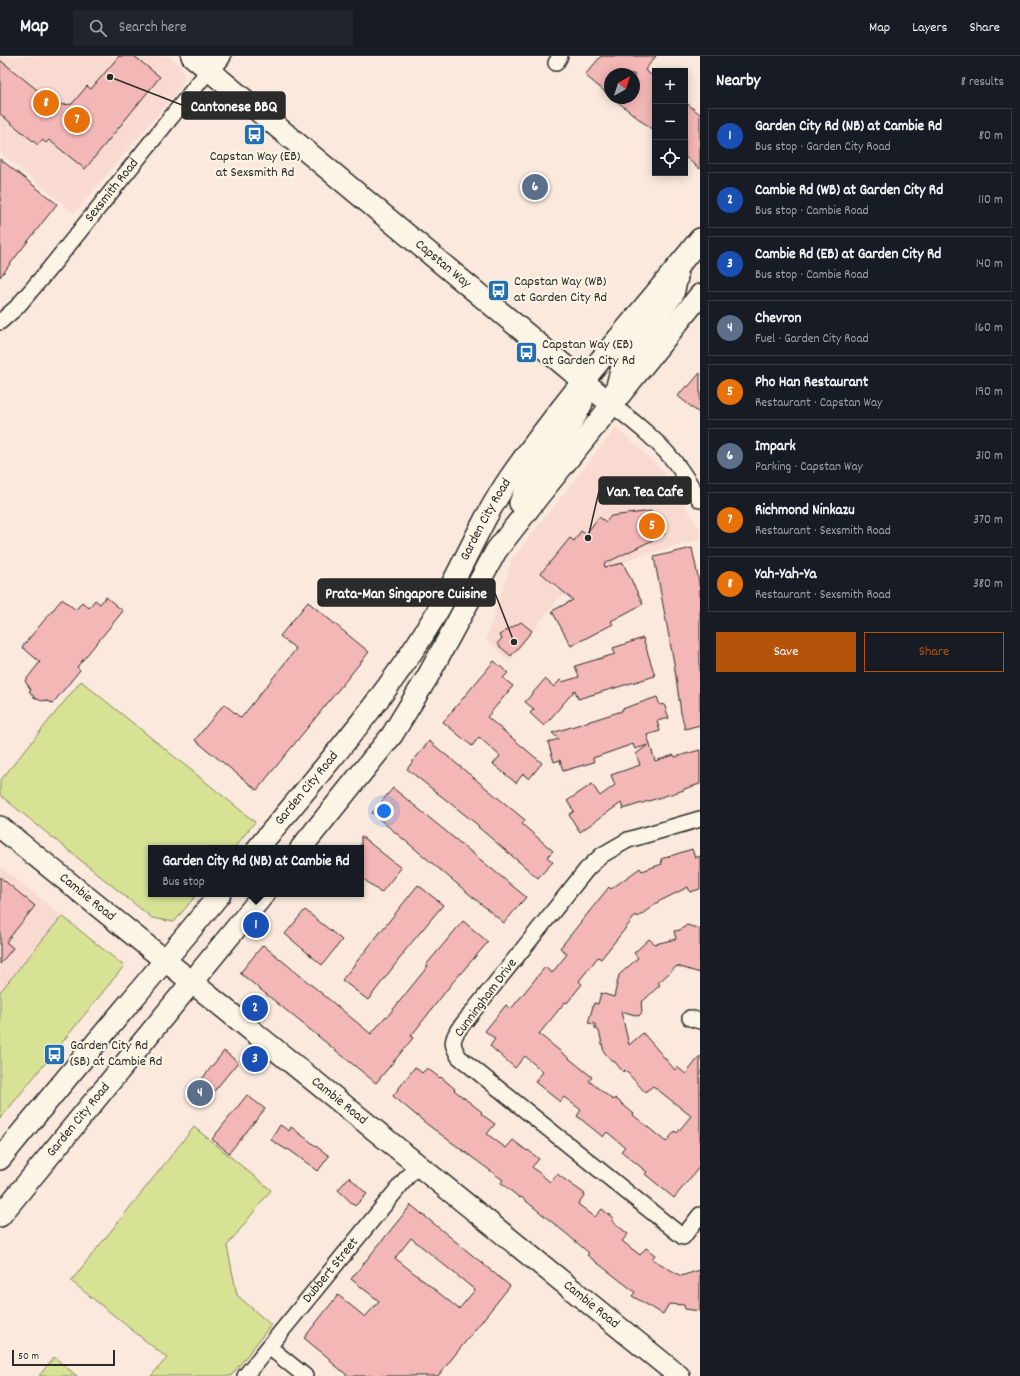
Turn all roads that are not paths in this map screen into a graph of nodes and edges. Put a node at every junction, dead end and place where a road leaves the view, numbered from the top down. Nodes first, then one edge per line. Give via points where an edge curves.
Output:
1 (192, 56) edge
2 (214, 63) edge
3 (700, 239) edge
4 (679, 265) junction
5 (700, 295) edge
6 (0, 322) edge
7 (583, 382) junction
8 (612, 405) junction
9 (700, 500) edge
10 (496, 551) junction
11 (700, 819) edge
12 (0, 827) edge
13 (260, 845) edge
14 (303, 845) edge
15 (218, 897) edge
16 (262, 897) edge
17 (165, 960) junction
18 (192, 982) junction
19 (1, 1155) edge
20 (418, 1165) junction
21 (700, 1215) edge
22 (0, 1216) edge
23 (269, 1347) junction
24 (245, 1376) edge
25 (305, 1376) edge
26 (679, 1376) edge

1 - 2 main road, Capstan Way
2 - 6 street, Sexsmith Road via 50,268 17,307
2 - 7 main road, Capstan Way
3 - 4 main road, Garden City Road
4 - 7 main road, Garden City Road
4 - 8 main road via 673,294 622,367
5 - 8 main road, Garden City Road
7 - 8 main road, Capstan Way
7 - 10 main road via 582,403 526,490
7 - 13 main road, Garden City Road via 541,434 492,505 456,578 408,658 369,712
8 - 9 street, Capstan Way via 650,435 664,450
8 - 10 main road, Garden City Road
10 - 14 main road, Garden City Road via 428,676 392,735
11 - 21 street, Cunningham Drive via 628,840 602,855 587,869 458,1030 453,1047 459,1056 683,1237
12 - 17 main road, Cambie Road
15 - 17 main road
16 - 18 main road, Garden City Road
17 - 18 main road, Cambie Road
17 - 19 main road
18 - 20 main road, Cambie Road
18 - 22 main road, Garden City Road
20 - 23 street, Dubbert Street
20 - 26 main road, Cambie Road
23 - 24 street, Dubbert Street
23 - 25 street

